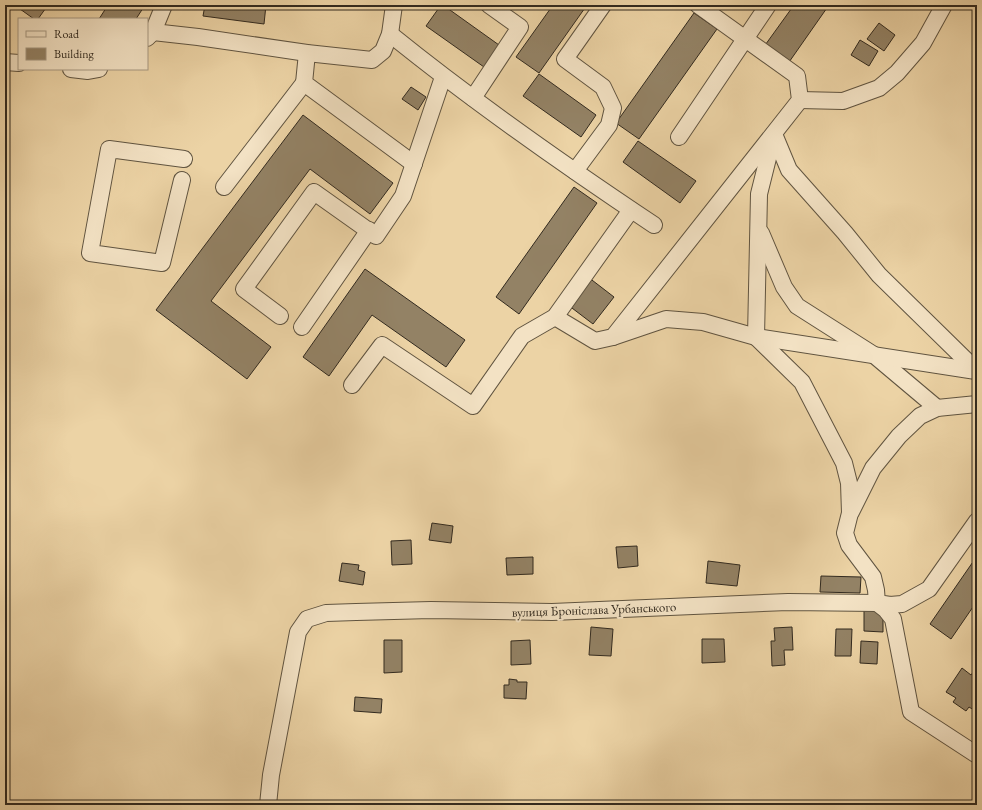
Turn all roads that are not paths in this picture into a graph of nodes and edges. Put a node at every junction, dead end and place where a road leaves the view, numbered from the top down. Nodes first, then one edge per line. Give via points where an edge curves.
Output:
1 (164, 5) edge
2 (394, 5) edge
3 (489, 5) edge
4 (603, 5) edge
5 (698, 5) edge
6 (768, 5) edge
7 (944, 5) edge
8 (390, 34) junction
9 (150, 35) edge
10 (745, 40) junction
11 (307, 53) junction
12 (5, 62) edge
13 (18, 63) edge
14 (80, 70) edge
15 (94, 70) edge
16 (443, 77) junction
17 (304, 83) junction
18 (473, 98) junction
19 (800, 100) junction
20 (774, 134) junction
21 (679, 137) dead end
22 (184, 159) dead end
23 (414, 164) junction
24 (575, 172) junction
25 (182, 180) dead end
26 (224, 188) dead end
27 (631, 210) junction
28 (654, 225) dead end
29 (758, 228) junction
30 (368, 230) junction
31 (280, 316) dead end
32 (555, 317) junction
33 (302, 326) dead end
34 (613, 337) junction
35 (756, 338) junction
36 (874, 355) junction
37 (977, 371) edge
38 (352, 385) dead end
39 (977, 404) edge
40 (938, 408) junction
41 (850, 513) junction
42 (977, 522) edge
43 (877, 603) junction
44 (977, 755) edge
45 (268, 805) edge

1 - 9 street
2 - 8 street
3 - 18 street via 520,27
4 - 24 street via 565,59 604,87 612,108 609,125
5 - 10 street
6 - 10 street
7 - 19 street via 923,43 897,73 879,88 843,101
8 - 11 street via 383,51 372,60
8 - 16 street
9 - 11 street via 198,37
10 - 19 street via 798,76
10 - 21 street
11 - 17 street
12 - 13 street
14 - 15 street
16 - 18 street
16 - 23 street
17 - 23 street
17 - 26 street
18 - 24 street
19 - 20 street
20 - 29 street via 759,194
20 - 34 street
20 - 37 street via 789,170 879,275
22 - 25 street via 109,149 90,253 162,263
23 - 30 street via 403,196 376,236
24 - 27 street
27 - 28 street
27 - 32 street
29 - 35 street
29 - 36 street via 784,287 797,306
30 - 31 street via 314,192 244,289
30 - 33 street
32 - 34 street via 595,341
32 - 38 street via 522,336 473,406 382,345
34 - 35 street via 666,319 703,322
35 - 36 street
35 - 41 street via 802,382 844,463 849,482
36 - 37 street
36 - 40 street
39 - 40 street
40 - 41 street via 920,416 899,436 873,468
41 - 43 street via 845,532 850,545 873,577
42 - 43 street, вулиця Броніслава Урбанського via 929,589 902,604
43 - 44 street via 893,619 912,712
43 - 45 street, вулиця Броніслава Урбанського via 788,602 552,612 356,612 326,614 307,619 298,632 271,775

